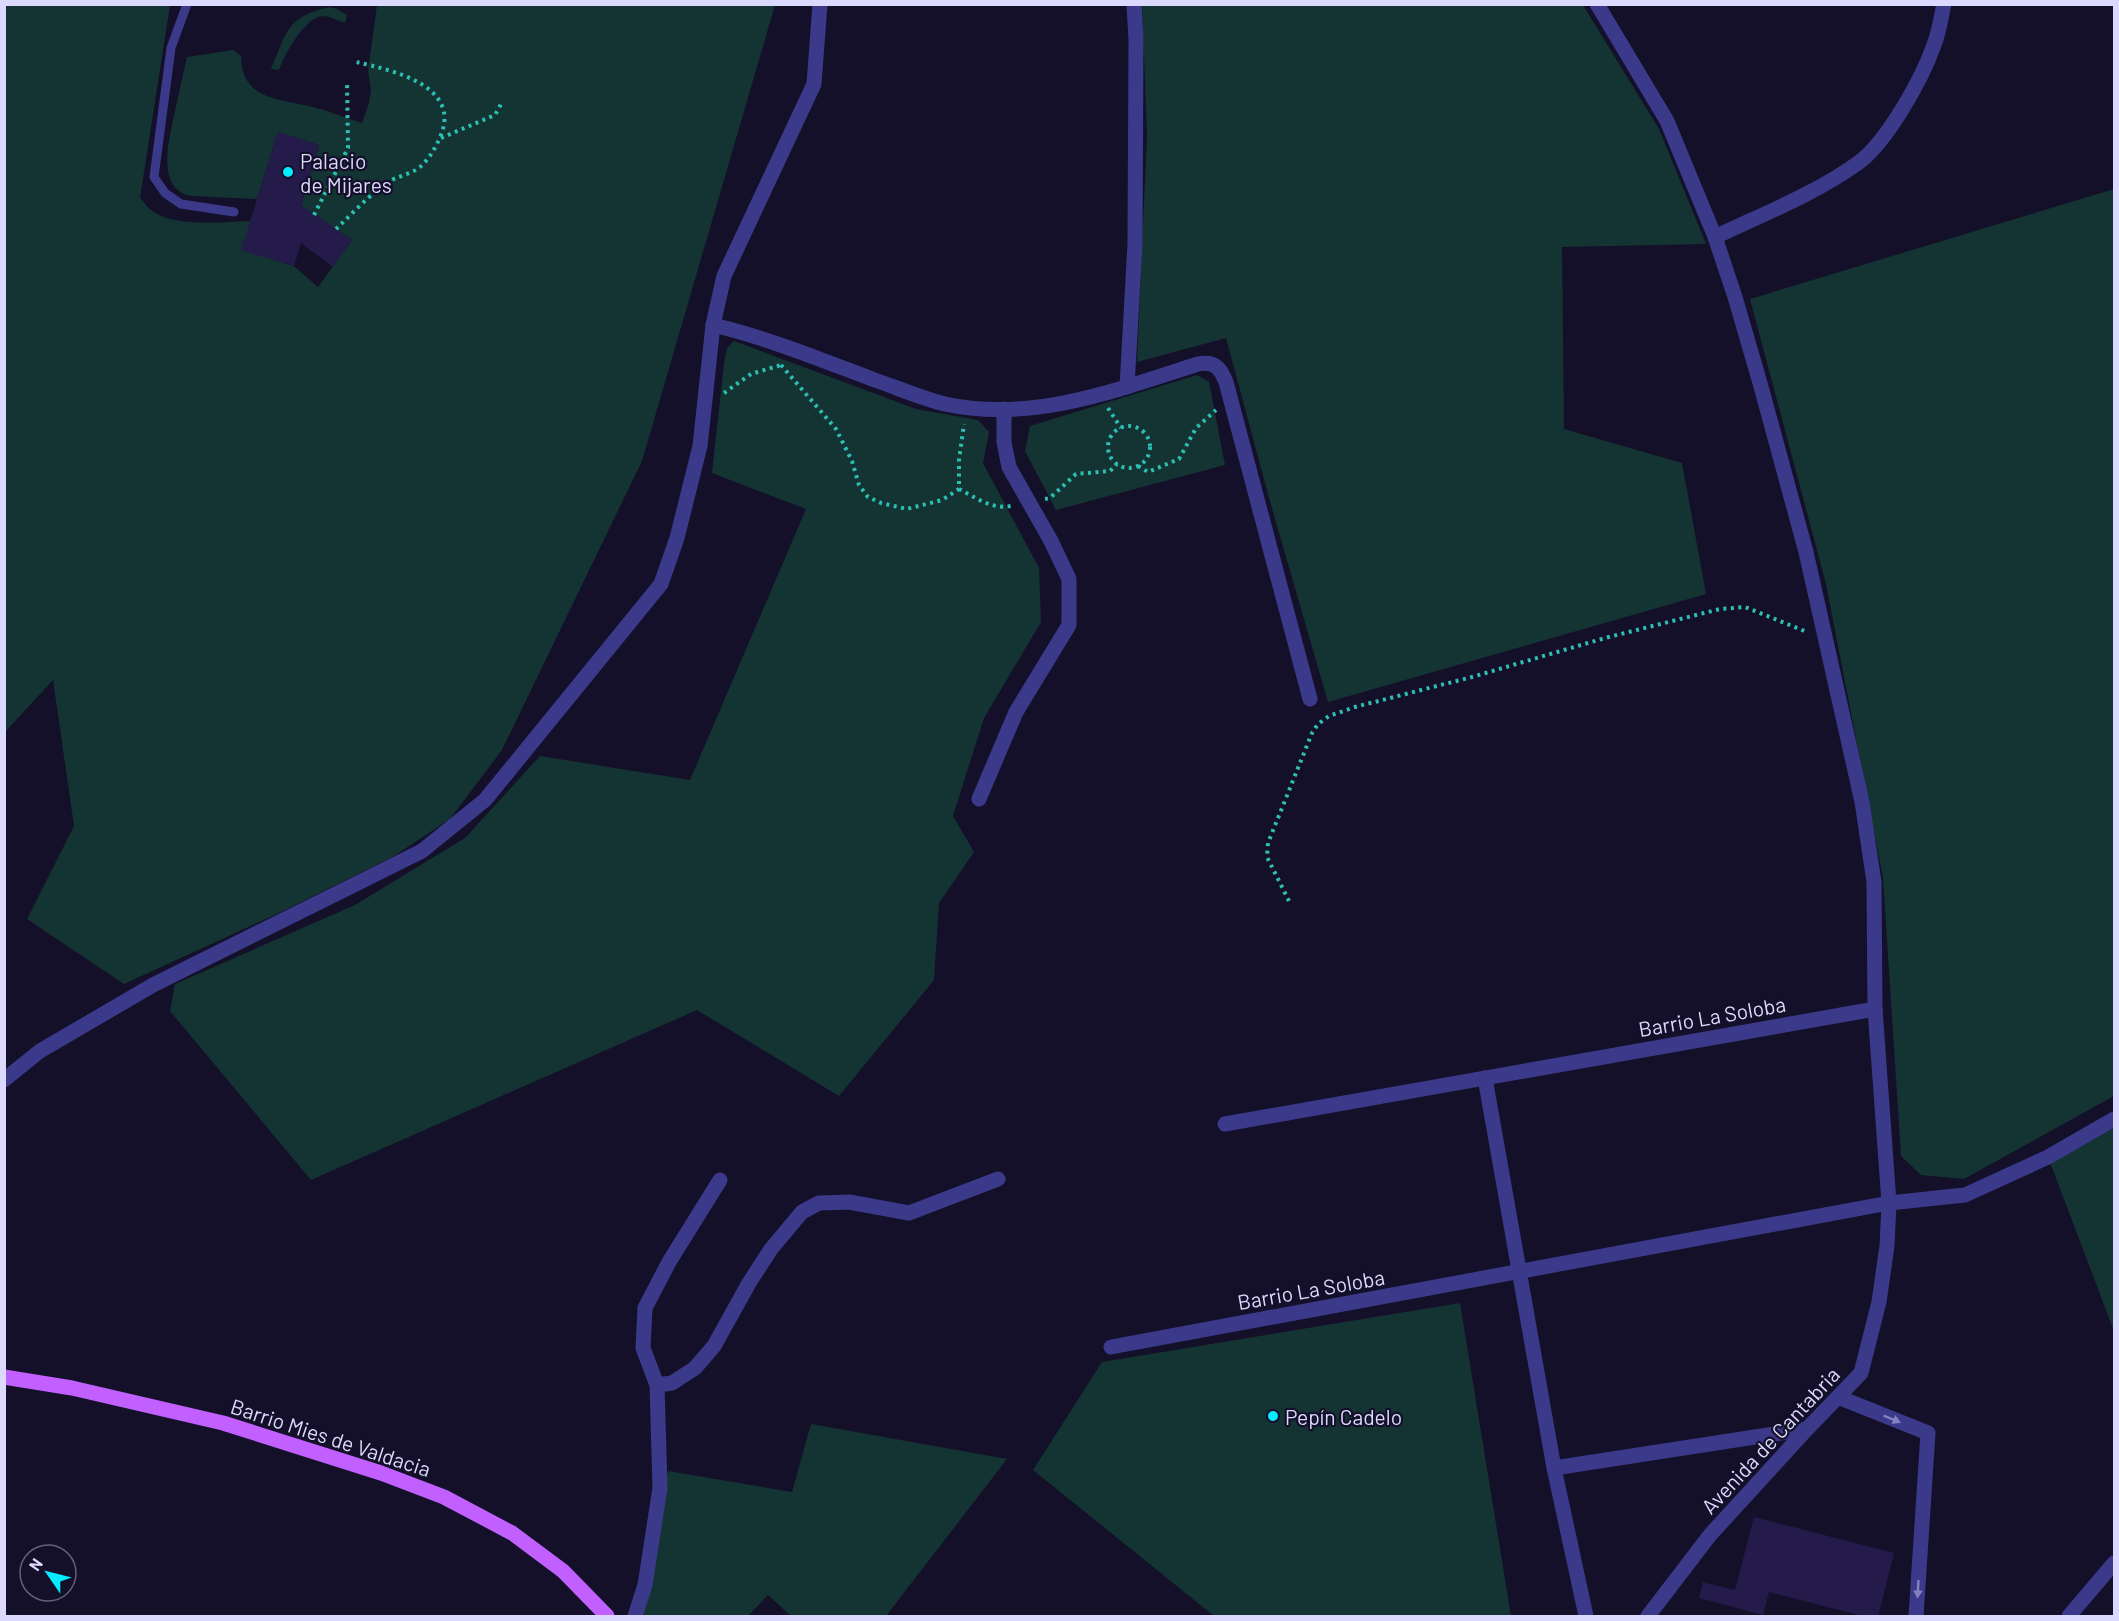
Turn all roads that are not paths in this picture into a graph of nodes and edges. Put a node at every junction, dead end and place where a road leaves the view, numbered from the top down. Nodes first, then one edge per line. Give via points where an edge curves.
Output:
1 (187, 4) edge
2 (820, 4) edge
3 (1134, 4) edge
4 (1597, 4) edge
5 (1944, 4) edge
6 (234, 212) dead end
7 (1715, 237) junction
8 (713, 325) junction
9 (1127, 387) junction
10 (1004, 410) junction
11 (1310, 699) dead end
12 (979, 799) dead end
13 (1875, 1009) junction
14 (1485, 1078) junction
15 (4, 1080) edge
16 (2115, 1119) edge
17 (1226, 1124) dead end
18 (998, 1179) dead end
19 (720, 1180) dead end
20 (1889, 1203) junction
21 (1519, 1272) junction
22 (1111, 1347) dead end
23 (4, 1377) edge
24 (657, 1384) junction
25 (1838, 1397) junction
26 (1808, 1429) junction
27 (1554, 1468) junction
28 (2115, 1563) edge
29 (607, 1617) edge
30 (635, 1617) edge
31 (1586, 1617) edge
32 (1648, 1617) edge
33 (1916, 1617) edge
34 (2069, 1617) edge

1 - 6 lane via 171,48 154,177 165,193 181,204
2 - 8 street via 814,84 724,276
3 - 9 street via 1135,244
4 - 7 street, Avenida de Cantabria via 1667,122
5 - 7 street via 1934,44 1909,98 1880,141 1860,162
7 - 13 street, Avenida de Cantabria via 1806,552 1862,802 1874,882
8 - 10 street via 753,334 945,404
8 - 15 street via 699,446 677,538 661,584 485,800 422,851 153,985 40,1051
9 - 10 street via 1064,403
9 - 11 street via 1208,362 1220,369
10 - 12 street via 1009,467 1069,579 1069,625 1016,712
13 - 14 street, Barrio La Soloba
13 - 20 street, Avenida de Cantabria
14 - 17 street, Barrio La Soloba
14 - 21 street
16 - 20 street, Barrio La Soloba via 2048,1157 1965,1195
18 - 24 street via 909,1213 849,1202 819,1203 802,1212 771,1249 714,1346 695,1368 672,1383
19 - 24 street via 645,1308 643,1348
20 - 21 street, Barrio La Soloba
20 - 25 street, Avenida de Cantabria via 1879,1302 1861,1373
21 - 22 street, Barrio La Soloba
21 - 27 street
23 - 29 main road, Barrio Mies de Valdacia via 72,1388 223,1423 444,1497 512,1533 546,1558
24 - 30 street via 660,1488 645,1585
25 - 26 street, Avenida de Cantabria
25 -> 33 street via 1928,1433
26 - 27 street
26 - 32 street, Avenida de Cantabria via 1710,1535
27 - 31 street
28 - 34 street

